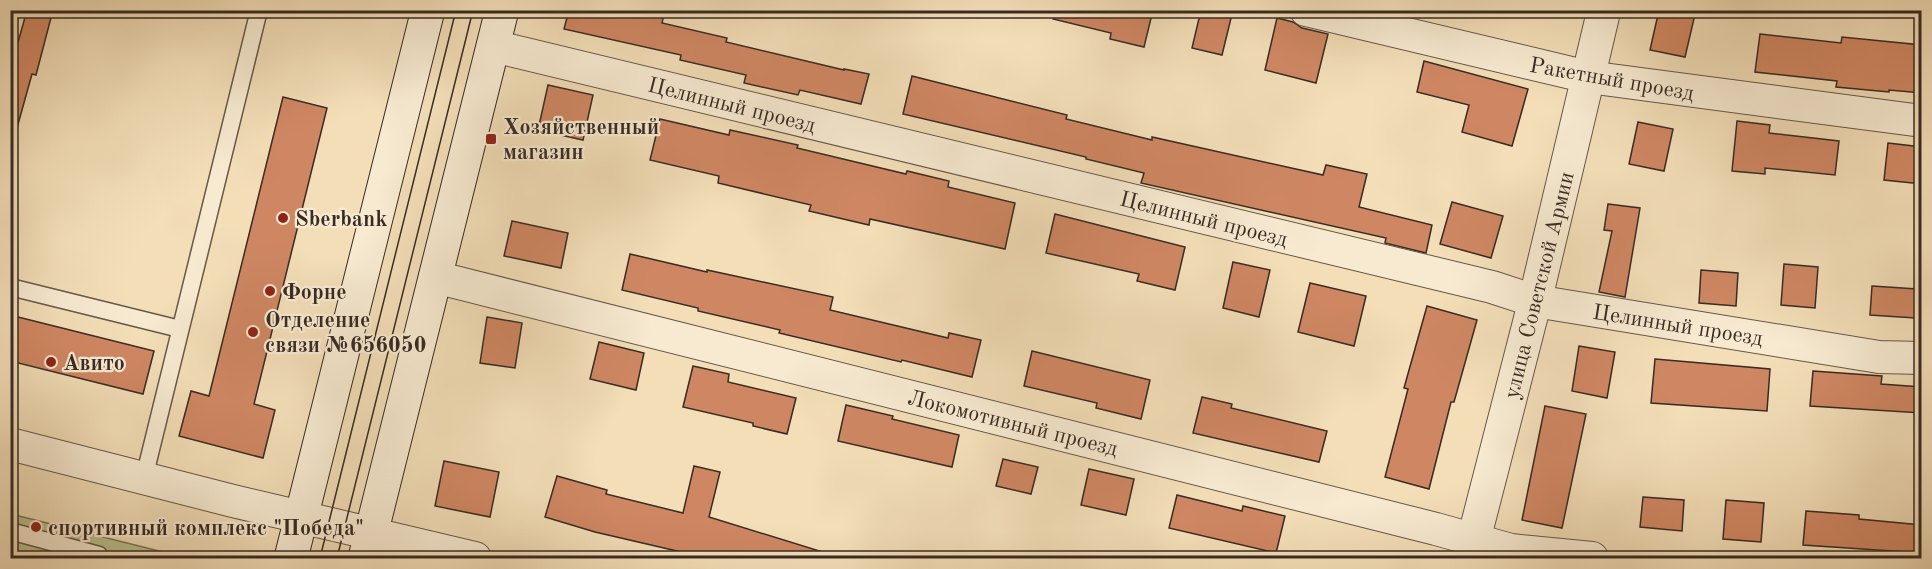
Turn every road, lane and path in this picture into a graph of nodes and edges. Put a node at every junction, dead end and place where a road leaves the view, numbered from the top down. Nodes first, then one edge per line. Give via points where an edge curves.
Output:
1 (259, 10) edge
2 (428, 10) edge
3 (502, 10) edge
4 (1306, 10) edge
5 (1604, 10) edge
6 (493, 46) junction
7 (1588, 77) junction
8 (1922, 121) edge
9 (435, 277) junction
10 (10, 287) edge
11 (1535, 301) junction
12 (180, 329) junction
13 (1922, 358) edge
14 (10, 444) edge
15 (144, 478) junction
16 (302, 516) junction
17 (10, 531) edge
18 (369, 546) edge
19 (1471, 550) edge
20 (99, 555) dead end
21 (291, 558) edge
22 (475, 558) edge
23 (1592, 558) edge

1 - 12 lane
2 - 16 main road
3 - 6 main road
4 - 7 street, Ракетный проезд
5 - 7 main road, улица Советской Армии
6 - 9 main road
6 - 11 street, Целинный проезд via 1480,284
7 - 8 street, Ракетный проезд
7 - 11 main road, улица Советской Армии
9 - 18 main road
9 - 19 street, Локомотивный проезд via 1436,529
10 - 12 lane
11 - 13 street, Целинный проезд via 1879,357
11 - 19 main road, улица Советской Армии
12 - 15 lane
14 - 15 street
15 - 16 street
16 - 18 street
16 - 21 main road
17 - 20 lane
18 - 22 street
19 - 23 street, Локомотивный проезд

